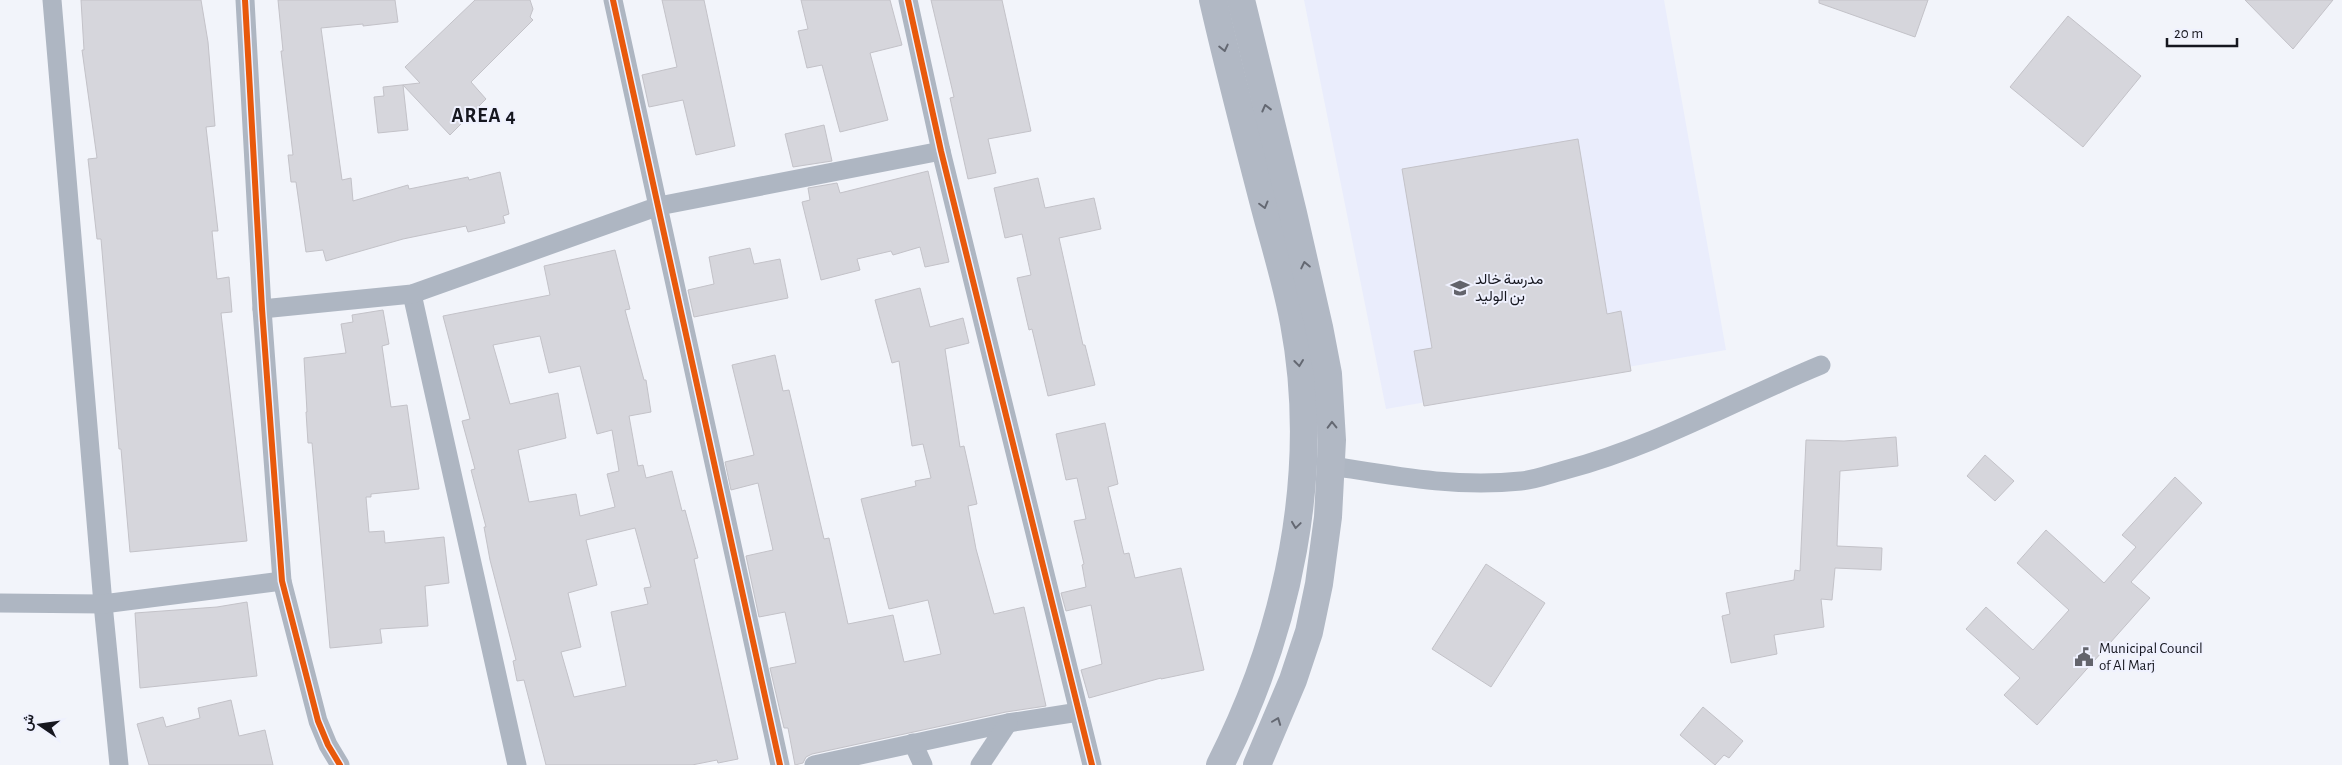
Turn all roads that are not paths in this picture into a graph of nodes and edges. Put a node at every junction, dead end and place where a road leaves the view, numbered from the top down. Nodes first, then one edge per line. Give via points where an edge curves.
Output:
1 (52, 0) edge
2 (245, 0) edge
3 (613, 0) edge
4 (908, 0) edge
5 (1213, 0) edge
6 (1241, 0) edge
7 (941, 151) junction
8 (660, 206) junction
9 (412, 294) junction
10 (262, 310) junction
11 (1821, 366) dead end
12 (1332, 466) junction
13 (282, 581) junction
14 (0, 603) edge
15 (103, 604) junction
16 (1079, 712) junction
17 (1008, 723) junction
18 (913, 743) junction
19 (120, 765) edge
20 (340, 765) edge
21 (517, 765) edge
22 (780, 765) edge
23 (814, 765) edge
24 (923, 765) edge
25 (980, 765) edge
26 (1092, 765) edge
27 (1220, 765) edge
28 (1257, 765) edge

1 - 15 street
2 - 10 street
3 - 8 street
4 - 7 street
5 -> 27 main road via 1294,324 1304,425 1300,497 1272,639 1249,704
12 -> 6 main road via 1330,393 1319,327
7 - 8 street
7 - 16 street
8 - 9 street
8 - 22 street
9 - 10 street
9 - 21 street
10 - 13 street
11 - 12 street via 1650,441 1588,464 1523,481 1438,482
28 -> 12 main road via 1293,680 1309,632 1320,574
13 - 15 street
13 - 20 street via 318,721
14 - 15 street
15 - 19 street
16 - 17 street
16 - 26 street
17 - 18 street
17 - 25 street
18 - 23 street
18 - 24 street

